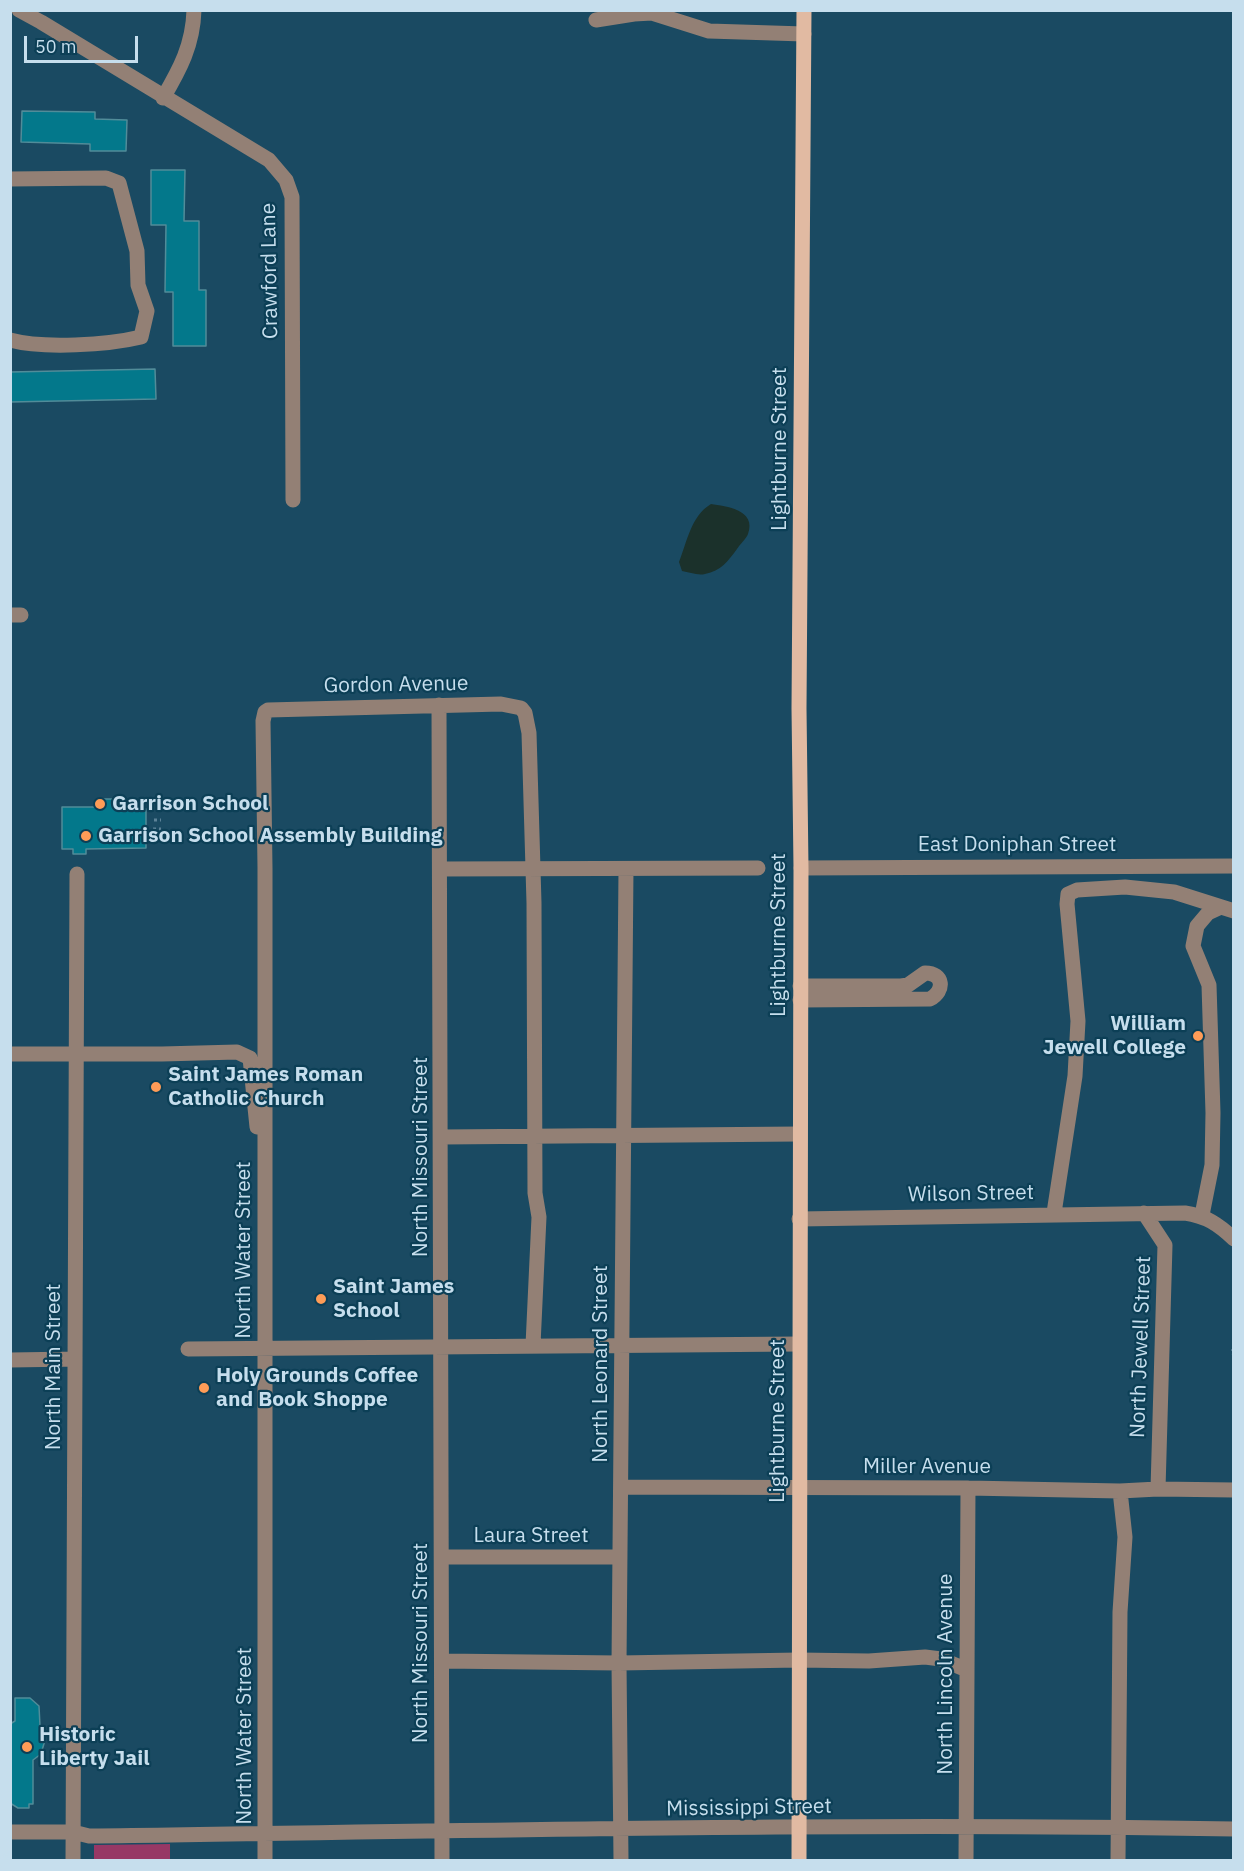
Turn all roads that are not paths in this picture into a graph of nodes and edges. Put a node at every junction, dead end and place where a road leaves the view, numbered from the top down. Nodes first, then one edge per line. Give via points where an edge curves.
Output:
1 (19, 10) edge
2 (194, 10) edge
3 (804, 10) edge
4 (596, 20) dead end
5 (804, 34) junction
6 (163, 98) junction
7 (10, 179) edge
8 (10, 340) edge
9 (293, 500) dead end
10 (440, 705) junction
11 (265, 712) joint
12 (1233, 866) edge
13 (532, 868) junction
14 (758, 868) dead end
15 (801, 868) junction
16 (441, 869) junction
17 (626, 869) junction
18 (77, 874) dead end
19 (1227, 909) edge
20 (800, 993) junction
21 (10, 1054) edge
22 (76, 1055) junction
23 (799, 1134) junction
24 (624, 1135) junction
25 (534, 1136) junction
26 (442, 1137) junction
27 (265, 1153) junction
28 (1054, 1214) junction
29 (1144, 1214) junction
30 (1202, 1215) junction
31 (799, 1219) junction
32 (1233, 1239) edge
33 (799, 1344) junction
34 (533, 1345) junction
35 (622, 1345) junction
36 (442, 1347) junction
37 (265, 1348) junction
38 (188, 1349) dead end
39 (10, 1359) edge
40 (75, 1359) junction
41 (621, 1487) junction
42 (799, 1487) junction
43 (968, 1488) junction
44 (1158, 1489) junction
45 (1233, 1490) edge
46 (1120, 1491) junction
47 (442, 1557) junction
48 (620, 1557) junction
49 (799, 1660) junction
50 (442, 1661) junction
51 (619, 1663) junction
52 (967, 1670) junction
53 (967, 1827) junction
54 (1117, 1827) junction
55 (799, 1828) junction
56 (1233, 1829) edge
57 (621, 1830) junction
58 (10, 1832) edge
59 (73, 1832) junction
60 (266, 1832) junction
61 (442, 1832) junction
62 (74, 1860) edge
63 (266, 1860) edge
64 (442, 1860) edge
65 (621, 1860) edge
66 (799, 1860) edge
67 (966, 1860) edge
68 (1118, 1860) edge

1 - 6 street, Crawford Lane
2 - 6 street via 186,57
3 - 5 main road, Lightburne Street
4 - 5 street via 652,13 709,30
5 - 15 main road, Lightburne Street
6 - 9 street, Crawford Lane via 269,160 286,180 292,197
7 - 8 street via 106,178 119,183 137,251 138,285 147,311 141,337 118,342 27,344
10 - 11 street, Gordon Avenue
10 - 13 street, Gordon Avenue via 501,704 521,708 525,713 529,734
10 - 16 street, North Missouri Street
11 - 27 street, North Water Street
12 - 15 street, East Doniphan Street
13 - 16 street
13 - 17 street
13 - 25 street
14 - 17 street
15 - 20 main road, Lightburne Street
16 - 26 street, North Missouri Street
17 - 24 street, North Leonard Street
18 - 22 street, North Main Street
19 - 28 street via 1174,892 1125,886 1068,894 1078,1021 1075,1076
19 - 30 street via 1208,913 1197,926 1193,946 1209,985 1213,1102 1212,1165
20 - 20 street via 930,999 940,985 936,975 925,973 908,985
20 - 23 main road, Lightburne Street
21 - 22 street
22 - 27 street via 237,1052 250,1058 255,1122
22 - 40 street, North Main Street
23 - 24 street
23 - 31 main road, Lightburne Street
24 - 25 street
24 - 35 street, North Leonard Street
25 - 26 street
25 - 34 street via 539,1217
26 - 36 street, North Missouri Street
27 - 37 street, North Water Street
28 - 29 street, Wilson Street
28 - 31 street, Wilson Street
29 - 30 street, Wilson Street
29 - 44 street, North Jewell Street via 1166,1245
30 - 32 street
31 - 33 main road, Lightburne Street
33 - 35 street
33 - 42 main road, Lightburne Street
34 - 35 street
34 - 36 street
35 - 41 street, North Leonard Street
36 - 37 street
36 - 47 street, North Missouri Street
37 - 38 street
37 - 60 street, North Water Street
39 - 40 street
40 - 59 street, North Main Street
41 - 42 street, Miller Avenue
41 - 48 street, North Leonard Street
42 - 43 street, Miller Avenue
42 - 49 main road, Lightburne Street
43 - 46 street, Miller Avenue
43 - 52 street, North Lincoln Avenue
44 - 45 street, Miller Avenue
44 - 46 street, Miller Avenue
46 - 54 street via 1125,1537
47 - 48 street, Laura Street
47 - 50 street, North Missouri Street
48 - 51 street, North Leonard Street
49 - 51 street
49 - 52 street via 869,1661 925,1656
49 - 55 main road, Lightburne Street
50 - 51 street
50 - 61 street, North Missouri Street
51 - 57 street, North Leonard Street
52 - 53 street, North Lincoln Avenue
53 - 54 street, Mississippi Street
53 - 55 street, Mississippi Street
53 - 67 street, North Lincoln Avenue
54 - 56 street, Mississippi Street
54 - 68 street
55 - 57 street, Mississippi Street
55 - 66 main road, Lightburne Street
57 - 61 street, Mississippi Street
57 - 65 street, North Leonard Street
58 - 59 street, Mississippi Street
59 - 60 street, Mississippi Street via 89,1836
59 - 62 street, North Main Street
60 - 61 street, Mississippi Street
60 - 63 street, North Water Street
61 - 64 street, North Missouri Street

